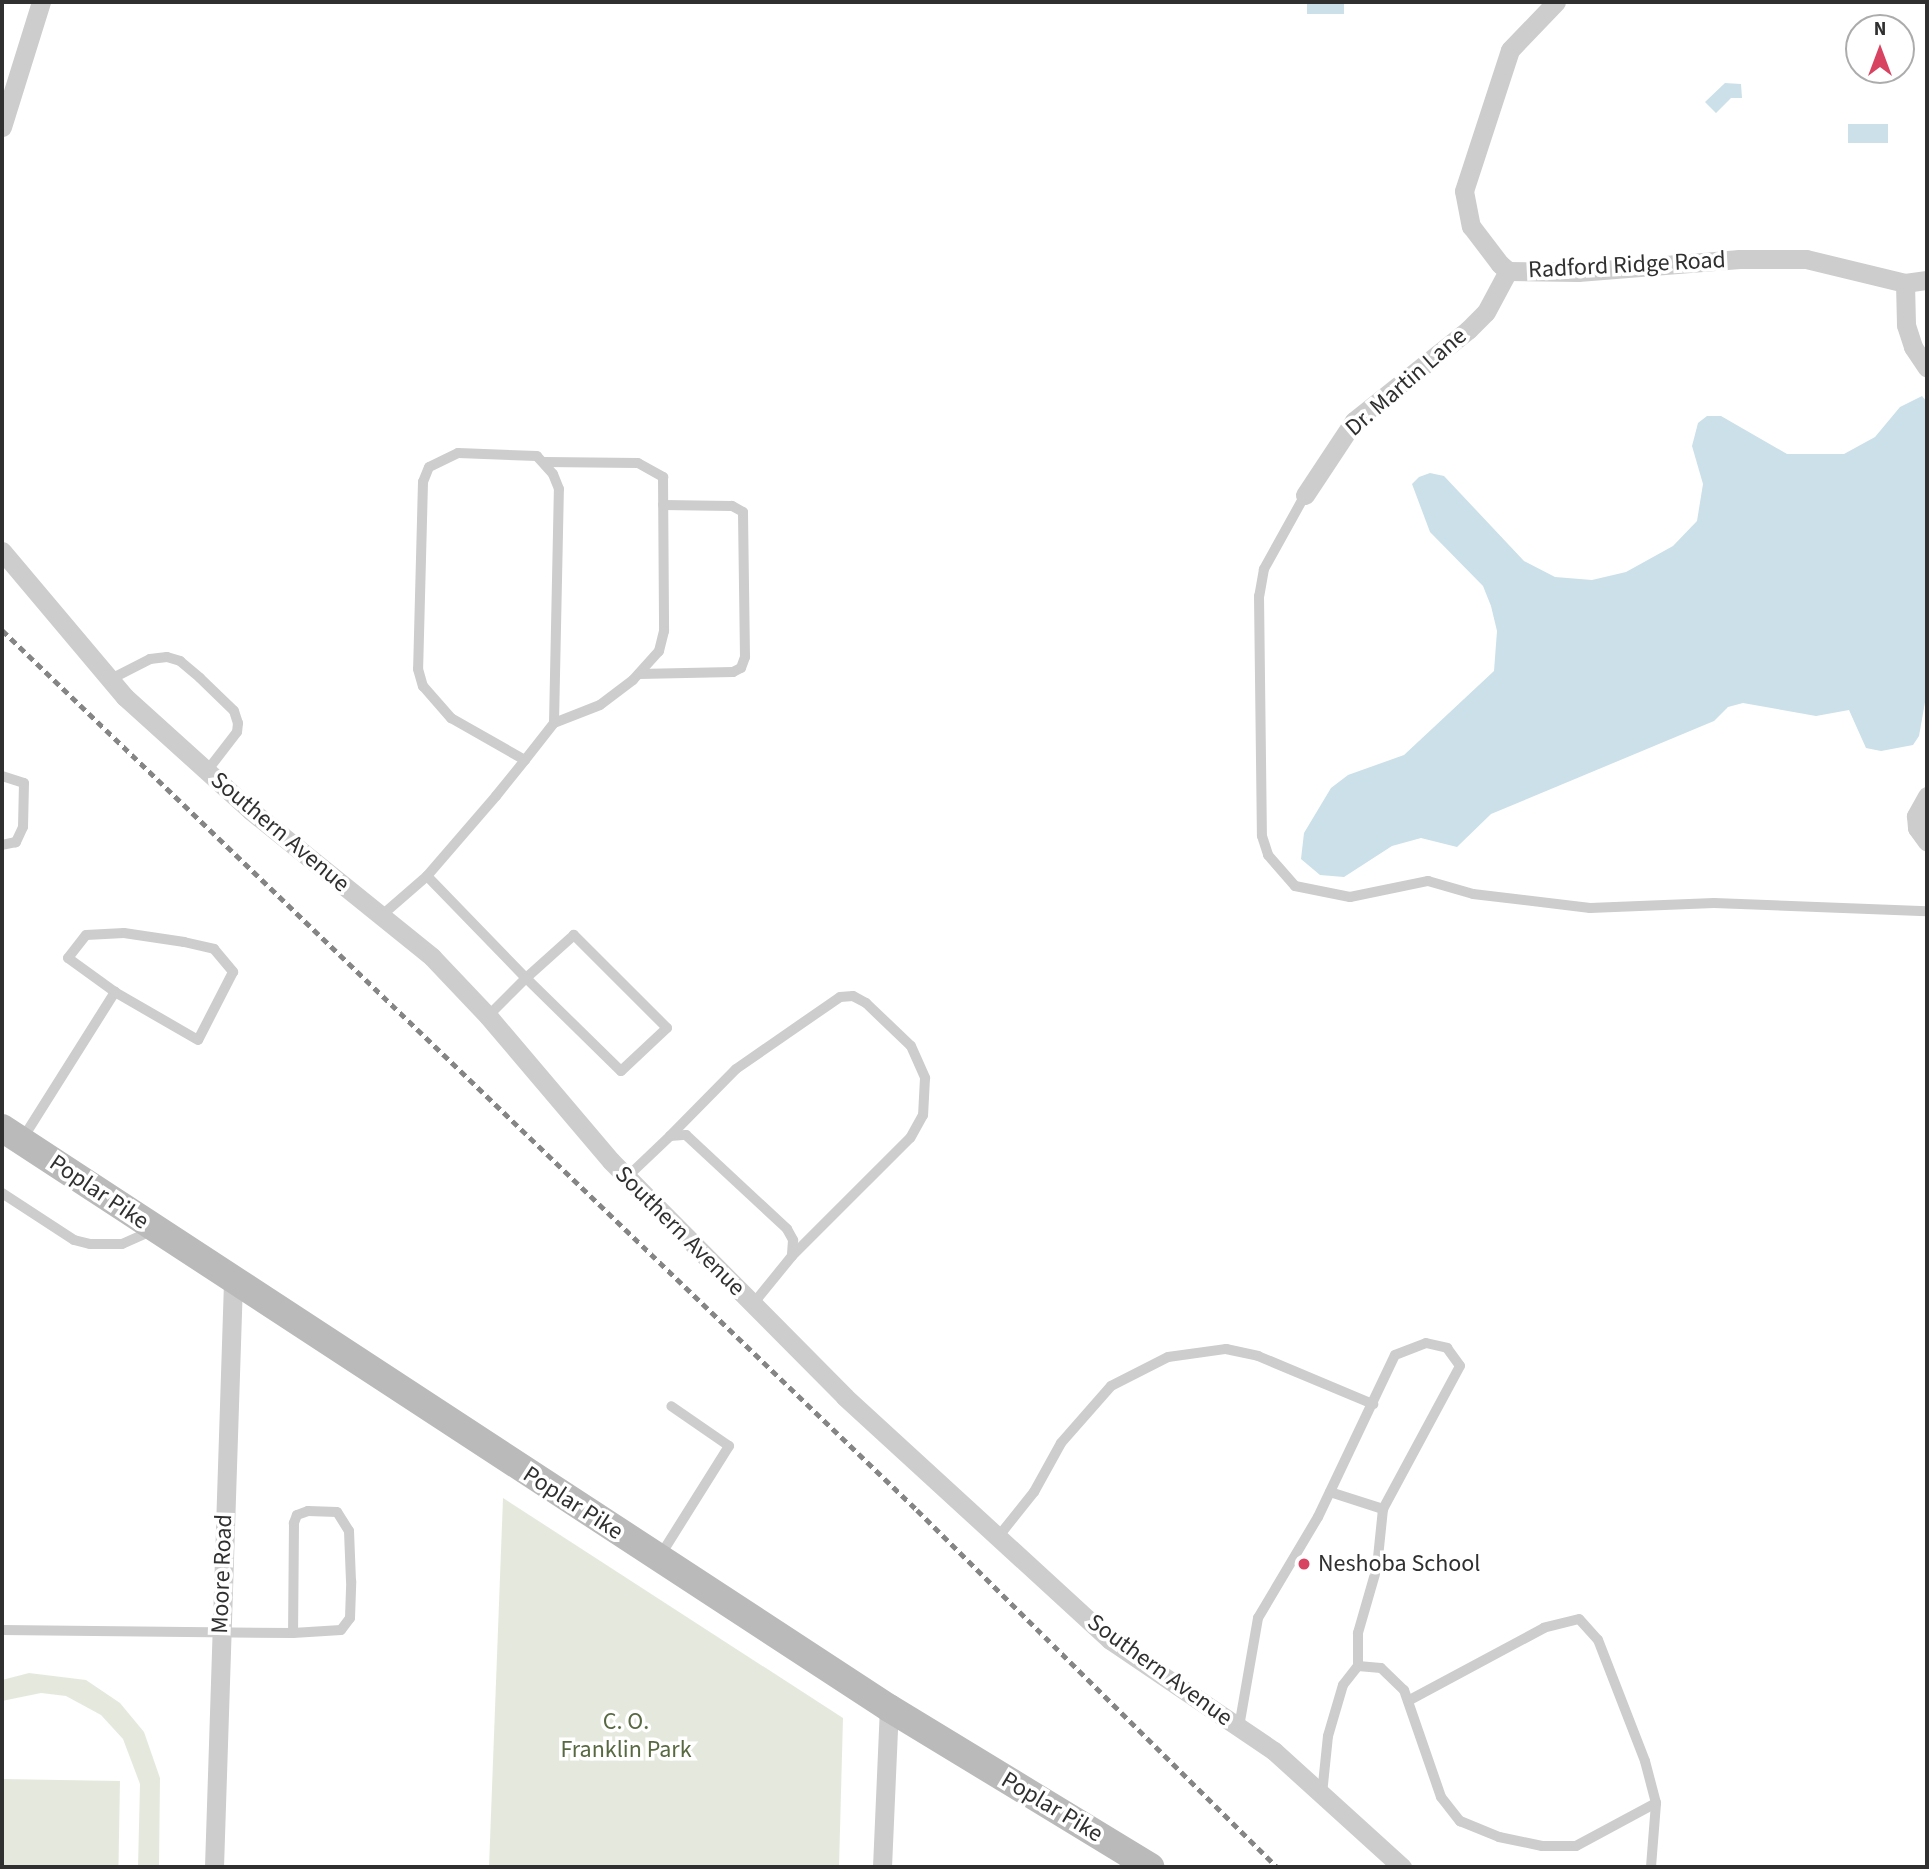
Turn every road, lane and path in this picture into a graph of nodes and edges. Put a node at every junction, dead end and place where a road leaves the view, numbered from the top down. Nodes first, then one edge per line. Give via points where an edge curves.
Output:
1 (41, 2) edge
2 (1556, 2) edge
3 (2, 127) edge
4 (1508, 271) junction
5 (1927, 280) edge
6 (1905, 283) junction
7 (1927, 368) edge
8 (545, 462) junction
9 (1305, 495) joint
10 (663, 505) junction
11 (2, 551) edge
12 (639, 674) junction
13 (111, 680) junction
14 (555, 723) junction
15 (525, 760) junction
16 (207, 771) junction
17 (2, 776) edge
18 (1927, 796) edge
19 (1927, 842) edge
20 (2, 845) edge
21 (427, 876) junction
22 (1927, 911) edge
23 (381, 916) junction
24 (526, 978) junction
25 (115, 992) junction
26 (488, 1016) junction
27 (12, 1135) edge
28 (670, 1136) junction
29 (627, 1177) junction
30 (2, 1193) edge
31 (154, 1229) junction
32 (792, 1256) junction
33 (233, 1281) junction
34 (753, 1304) junction
35 (1373, 1404) junction
36 (671, 1406) dead end
37 (1330, 1492) junction
38 (1383, 1509) junction
39 (998, 1537) junction
40 (659, 1558) junction
41 (2, 1630) edge
42 (219, 1632) junction
43 (293, 1633) junction
44 (1358, 1666) junction
45 (1408, 1701) junction
46 (889, 1708) junction
47 (1239, 1727) junction
48 (1322, 1795) junction
49 (1656, 1803) junction
50 (214, 1867) edge
51 (882, 1867) edge
52 (1151, 1867) edge
53 (1402, 1867) edge
54 (1650, 1867) edge

1 - 3 street
2 - 4 street, Radford Ridge Road via 1510,50 1464,191 1466,212 1479,240
4 - 6 street, Radford Ridge Road via 1578,272 1739,259 1806,259
4 - 9 street, Dr. Martin Lane via 1486,312 1468,330 1354,421
5 - 6 street, Radford Ridge Road
6 - 7 street via 1906,325
8 - 10 lane via 638,463 663,477
8 - 14 lane via 559,489
8 - 15 lane via 537,456 458,453 429,467 423,482 418,652 423,686 451,718
9 - 22 lane via 1264,569 1259,596 1261,824 1268,855 1295,886 1350,897 1428,881 1473,894 1590,908 1714,903
10 - 12 lane via 664,631 659,651
10 - 12 lane via 732,506 743,512 745,657 741,668 733,672
11 - 13 street, Southern Avenue
12 - 14 lane via 588,714
13 - 16 street, Southern Avenue
13 - 16 lane via 150,659 167,657 180,660 200,678 234,711 238,723 237,732
14 - 15 lane
15 - 21 lane
16 - 23 street, Southern Avenue
17 - 20 lane via 24,783 24,794 23,827 16,842
18 - 19 street via 1916,817 1917,828
21 - 23 lane
21 - 24 lane
23 - 26 street, Southern Avenue via 432,957
24 - 24 lane via 574,934 667,1028 621,1071
24 - 26 lane
25 - 25 lane via 68,958 86,935 124,933 214,949 233,972 198,1040
25 - 27 lane
26 - 29 street, Southern Avenue
27 - 31 main road, Poplar Pike
28 - 29 lane
28 - 32 lane via 686,1136 698,1145 787,1229 793,1240
28 - 32 lane via 736,1069 839,997 853,996 866,1003 911,1046 925,1078 923,1115 910,1138
29 - 34 street, Southern Avenue
30 - 31 lane via 74,1240 90,1244 122,1244
31 - 33 main road, Poplar Pike
32 - 34 lane
33 - 40 main road, Poplar Pike
33 - 42 street, Moore Road
34 - 39 street, Southern Avenue via 845,1397
35 - 37 lane
35 - 38 lane via 1395,1355 1426,1343 1447,1348 1460,1366
35 - 39 lane via 1258,1356 1226,1349 1168,1357 1111,1386 1061,1443 1034,1492
36 - 40 lane via 729,1446
37 - 38 lane
37 - 47 lane via 1258,1618
38 - 44 lane via 1377,1567 1358,1633
39 - 47 street, Southern Avenue via 1110,1640
40 - 46 main road, Poplar Pike
41 - 42 lane
42 - 43 lane
42 - 50 street, Moore Road
43 - 43 lane via 341,1630 350,1618 349,1531 337,1512 309,1511 298,1515 294,1523
44 - 45 lane via 1381,1668 1404,1689
44 - 48 lane via 1343,1685 1328,1735
45 - 49 lane via 1441,1797 1460,1821 1499,1838 1542,1846 1576,1846
45 - 49 lane via 1544,1628 1579,1619 1598,1640 1645,1761
46 - 51 street
46 - 52 main road, Poplar Pike
47 - 48 street, Southern Avenue via 1274,1751
48 - 53 street, Southern Avenue
49 - 54 lane

